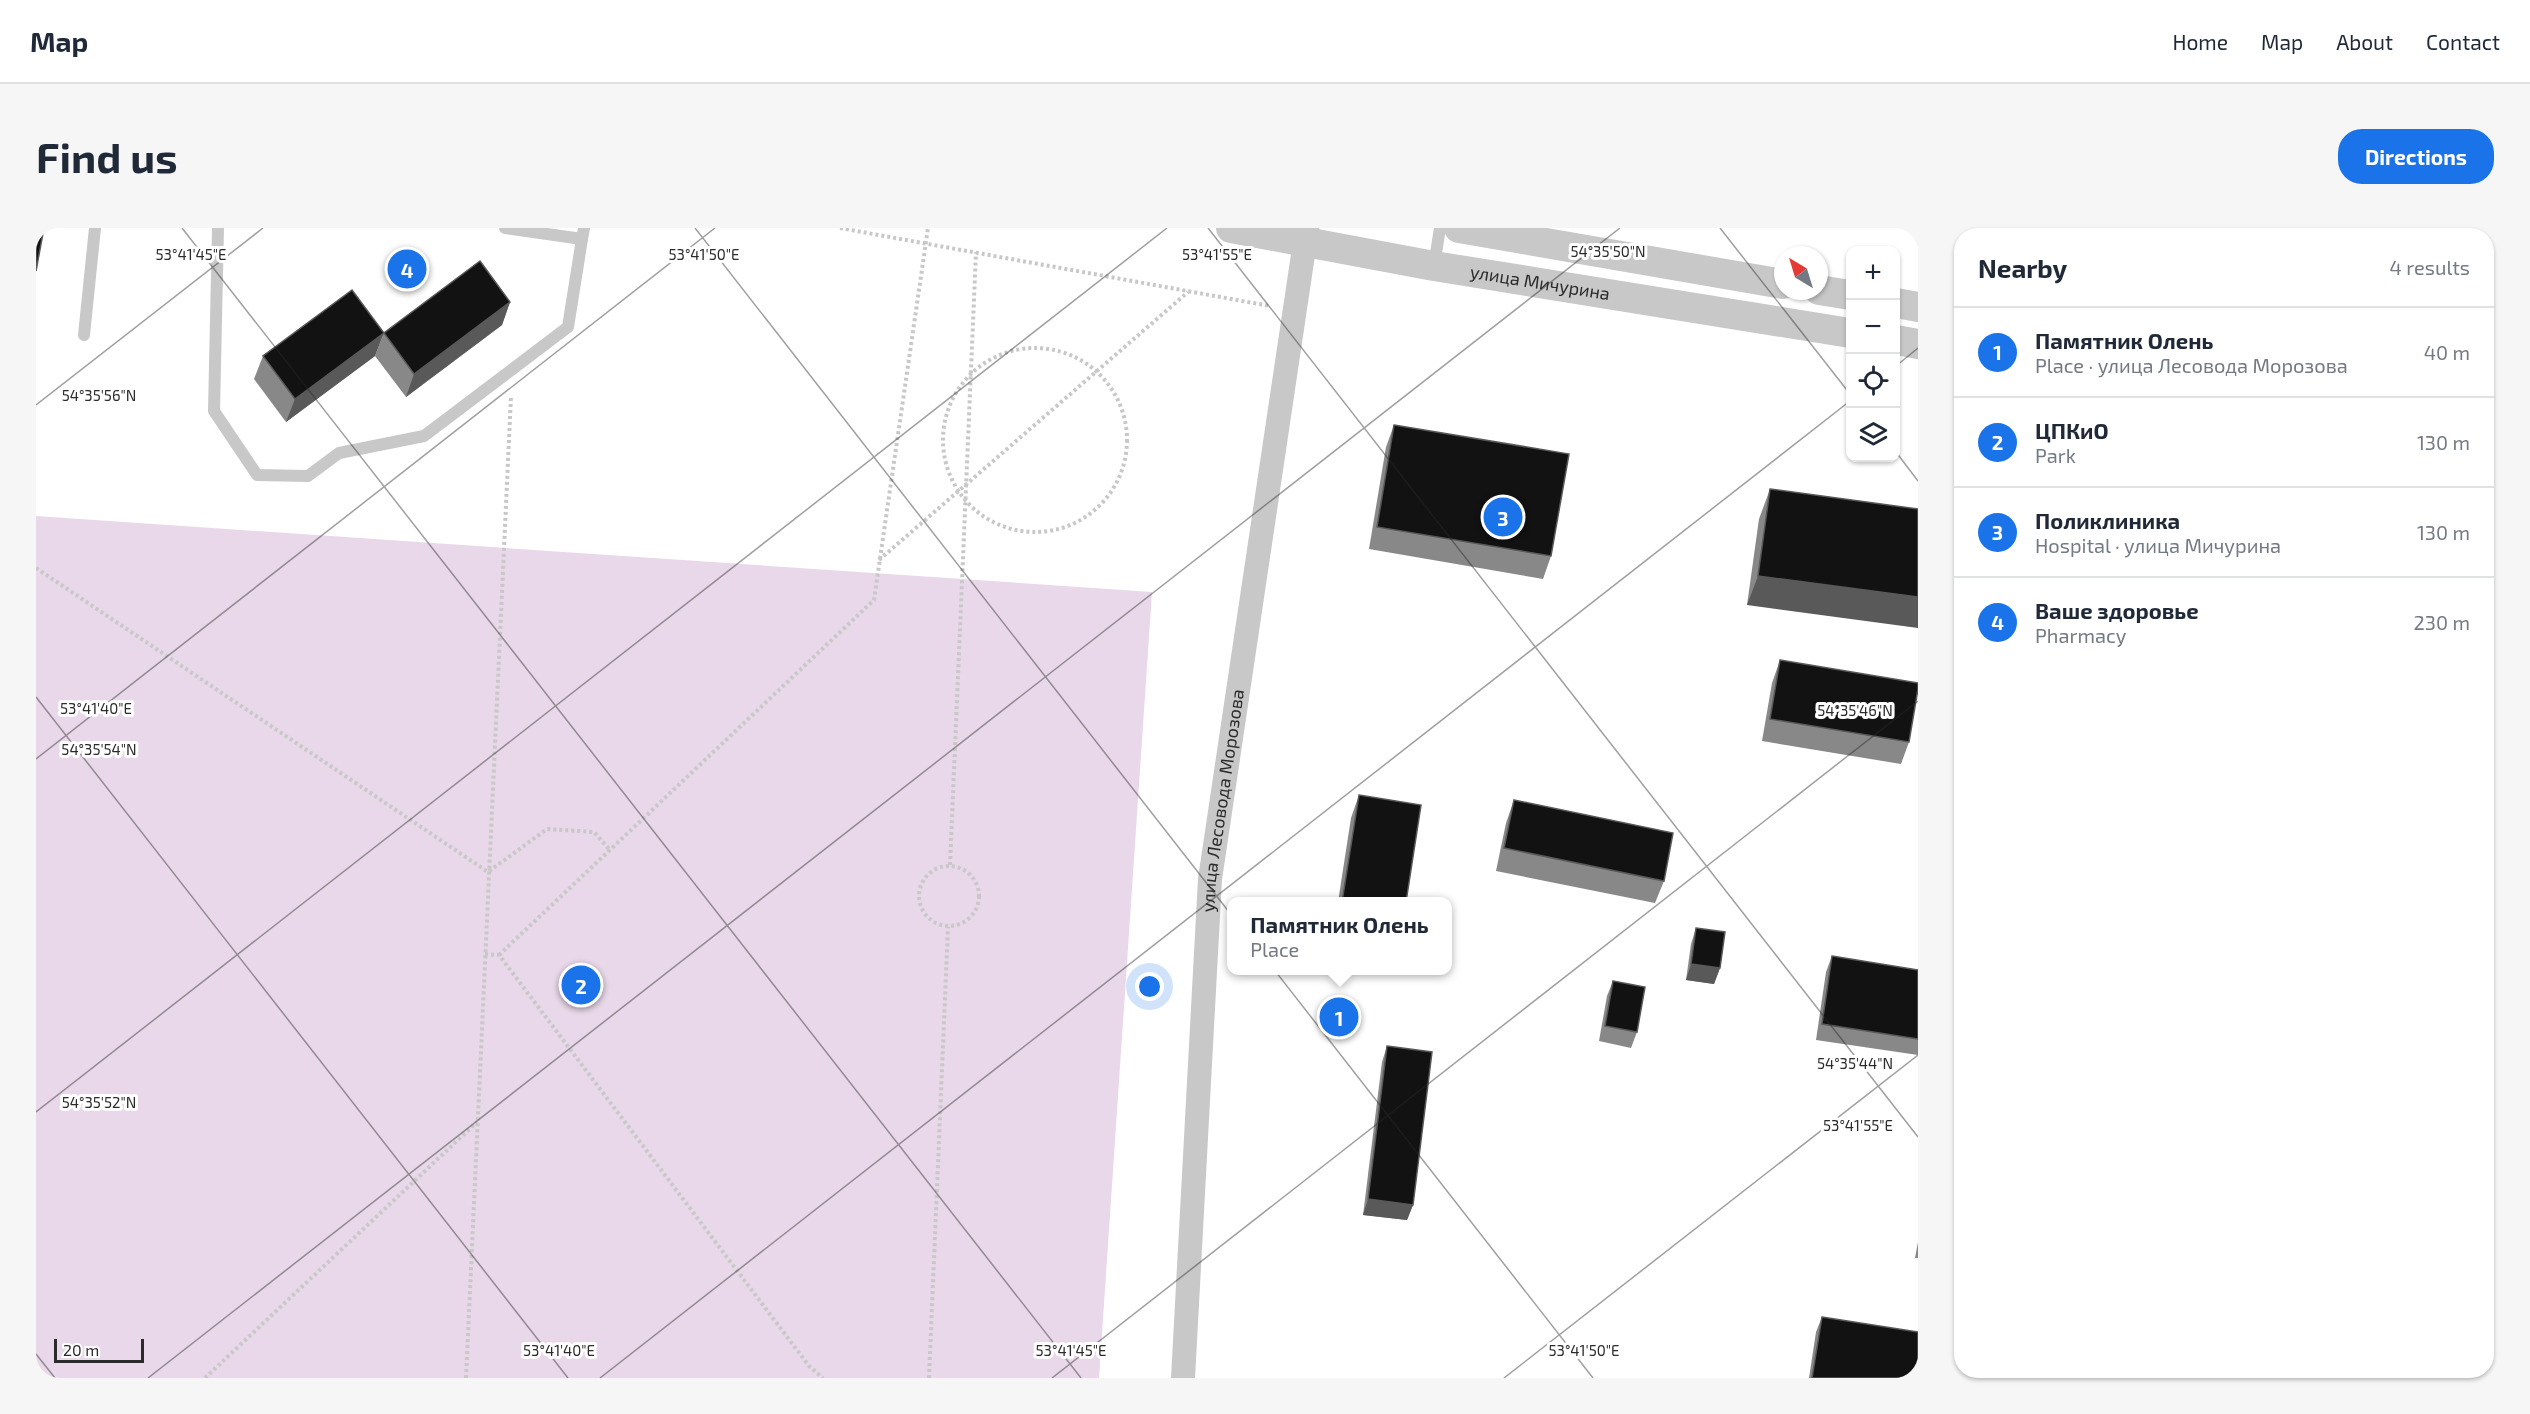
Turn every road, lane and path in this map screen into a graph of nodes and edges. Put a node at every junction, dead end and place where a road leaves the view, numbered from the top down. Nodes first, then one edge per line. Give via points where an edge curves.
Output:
1 (95, 228) edge
2 (218, 228) edge
3 (505, 228) edge
4 (840, 228) edge
5 (928, 228) edge
6 (1231, 228) edge
7 (1440, 228) edge
8 (1459, 228) edge
9 (583, 234) edge
10 (1305, 235) edge
11 (926, 242) junction
12 (976, 252) junction
13 (1434, 266) junction
14 (1774, 282) edge
15 (1189, 291) junction
16 (1828, 291) edge
17 (1846, 294) edge
18 (1900, 304) edge
19 (1918, 307) edge
20 (1294, 311) junction
21 (1846, 332) edge
22 (84, 335) dead end
23 (1900, 341) edge
24 (1918, 344) edge
25 (512, 370) junction
26 (1097, 371) junction
27 (970, 374) junction
28 (966, 485) junction
29 (958, 492) junction
30 (965, 502) junction
31 (879, 560) junction
32 (36, 567) edge
33 (610, 850) junction
34 (950, 866) junction
35 (488, 872) junction
36 (948, 927) junction
37 (484, 954) junction
38 (500, 955) junction
39 (477, 1122) junction
40 (205, 1378) edge
41 (466, 1378) edge
42 (823, 1378) edge
43 (930, 1378) edge
44 (1183, 1378) edge

1 - 22 lane
2 - 25 lane via 214,411 257,475 308,476 339,453 424,436
3 - 9 lane
4 - 11 path
5 - 11 path
6 - 10 street, улица Мичурина
7 - 13 lane
8 - 14 street
9 - 25 lane via 568,327
10 - 13 street, улица Мичурина
10 - 20 street, улица Лесовода Морозова
11 - 12 path
11 - 31 path
12 - 15 path
12 - 27 path
13 - 21 street, улица Мичурина
15 - 20 path
15 - 26 path
16 - 17 street
18 - 19 street
20 - 44 street, улица Лесовода Морозова via 1210,879
23 - 24 street
25 - 35 path
26 - 27 path via 1081,360 1043,348 1004,353
26 - 28 path
26 - 30 path via 1120,404 1127,443 1118,482 1092,513 1057,531 1027,532 997,525
27 - 28 path
27 - 29 path via 950,404 942,440 949,476
28 - 29 path
28 - 30 path
29 - 30 path
29 - 31 path
30 - 34 path
31 - 33 path via 874,600
32 - 35 path
33 - 35 path via 594,832 547,829
33 - 38 path
34 - 36 path via 938,867 928,874 918,895 926,917
34 - 36 path via 972,875 980,897 970,919
35 - 37 path
36 - 43 path
37 - 38 path
37 - 39 path
38 - 42 path via 809,1366
39 - 40 path
39 - 41 path

